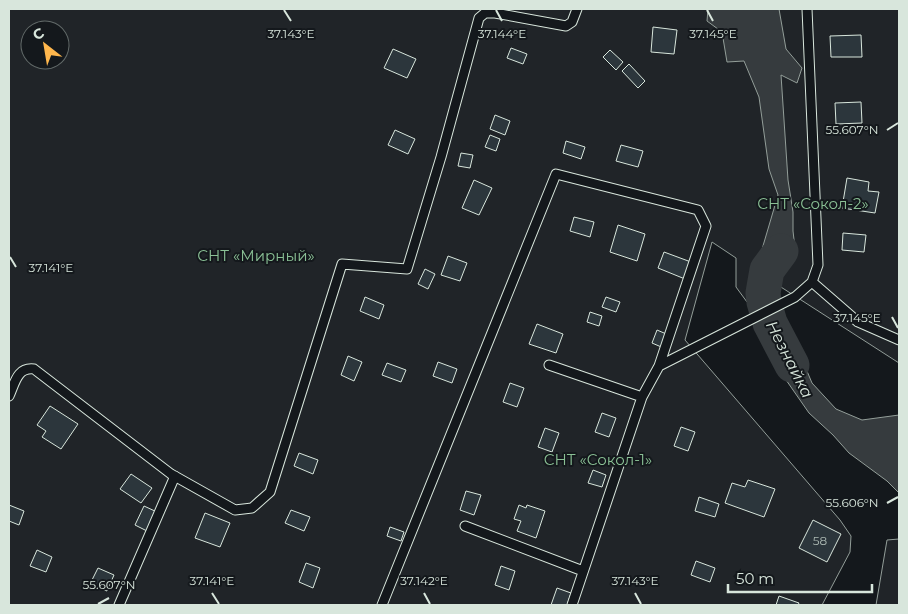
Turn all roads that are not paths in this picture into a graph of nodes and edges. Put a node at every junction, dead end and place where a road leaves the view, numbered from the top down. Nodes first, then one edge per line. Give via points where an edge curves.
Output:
1 (577, 9) edge
2 (807, 9) edge
3 (812, 282) junction
4 (899, 340) edge
5 (549, 365) dead end
6 (659, 366) junction
7 (9, 396) edge
8 (642, 397) junction
9 (175, 476) junction
10 (465, 526) dead end
11 (583, 571) junction
12 (119, 605) edge
13 (382, 605) edge
14 (572, 605) edge

1 - 9 lane via 572,22 566,26 495,13 485,13 479,18 407,269 342,264 270,492 252,508 234,510
2 - 3 lane via 818,265
3 - 4 lane via 858,322
3 - 6 lane via 795,298
5 - 8 lane
6 - 8 lane
6 - 13 lane via 706,226 704,218 698,210 556,174
7 - 9 lane via 20,371 34,369
8 - 11 lane
9 - 12 lane
10 - 11 lane
11 - 14 lane

